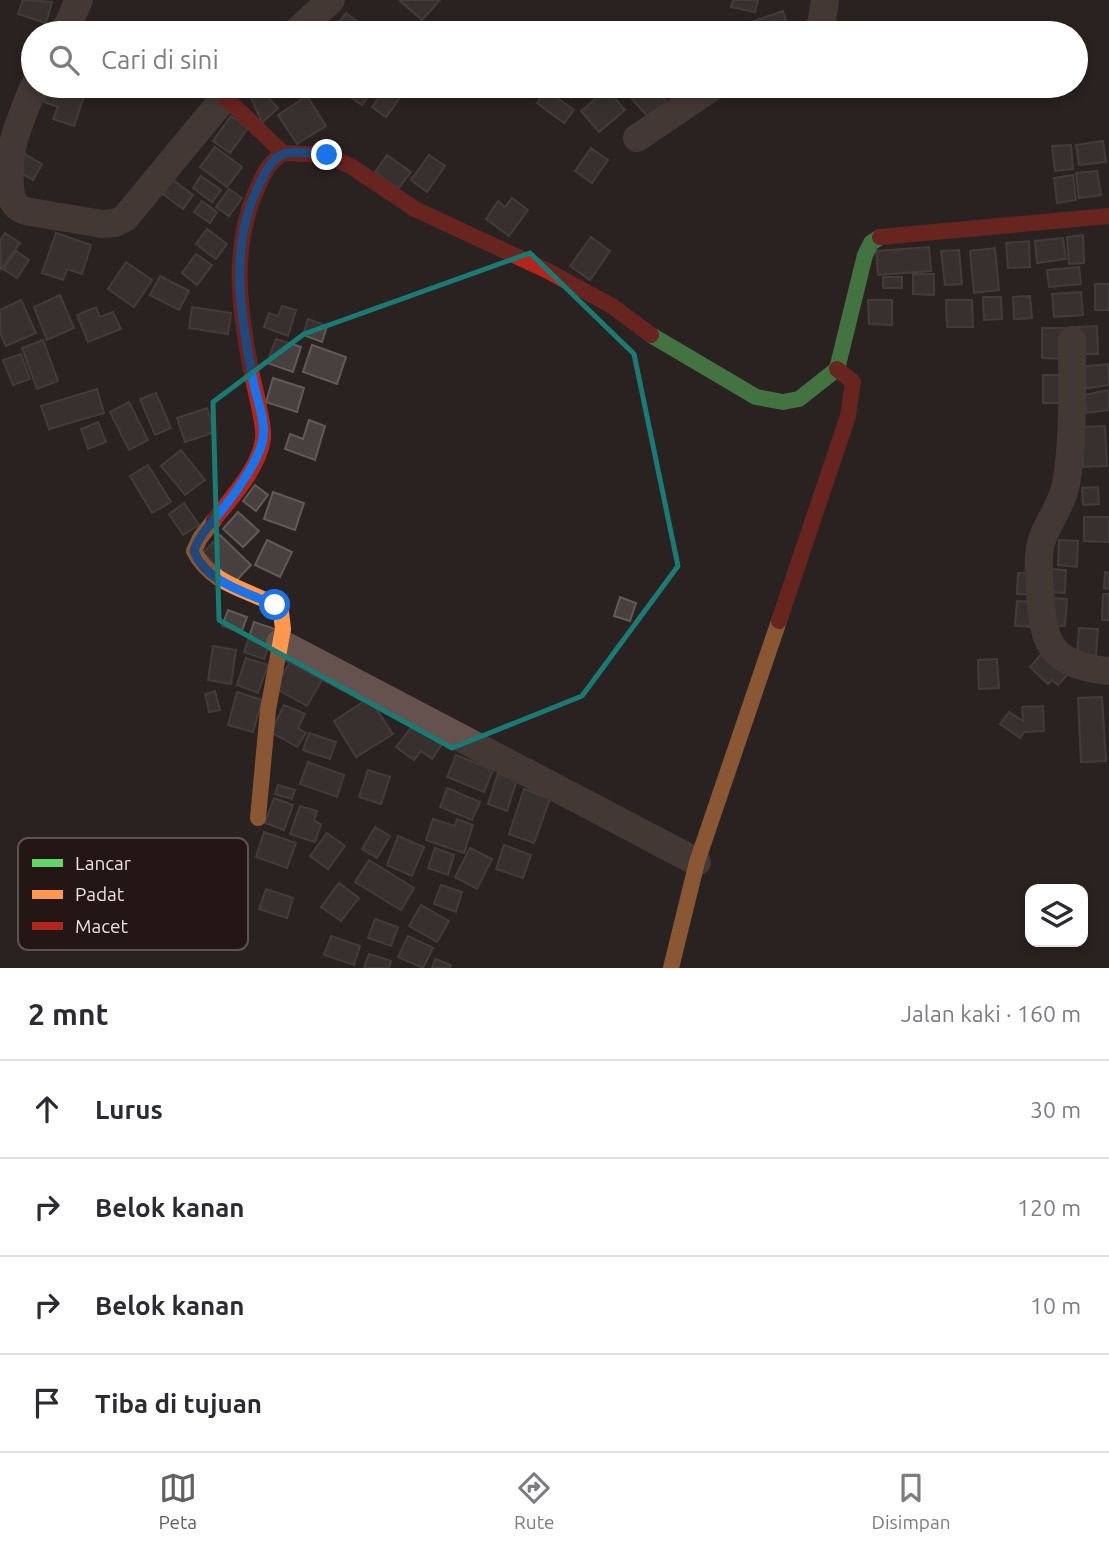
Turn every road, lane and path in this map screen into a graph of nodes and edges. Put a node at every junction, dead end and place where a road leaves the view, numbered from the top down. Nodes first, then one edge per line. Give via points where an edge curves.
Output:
1 (79, 0) edge
2 (331, 0) edge
3 (825, 0) edge
4 (69, 21) edge
5 (308, 21) edge
6 (822, 21) edge
7 (29, 98) edge
8 (225, 98) edge
9 (235, 98) edge
10 (696, 98) edge
11 (637, 138) dead end
12 (283, 153) junction
13 (1109, 216) edge
14 (1072, 340) dead end
15 (837, 369) junction
16 (280, 643) junction
17 (1109, 671) edge
18 (258, 818) dead end
19 (697, 862) junction
20 (671, 968) edge

1 - 4 street
2 - 5 street
3 - 6 street
7 - 8 street via 8,162 12,201 24,211 102,224 125,218
9 - 12 street
10 - 11 street
12 - 15 street via 327,155 352,167 415,209 547,270 612,306 661,343 756,397 783,402 799,398
12 - 16 street via 271,161 262,178 240,244 247,349 264,437 255,463 194,551 202,565 223,582 275,605 282,617
13 - 15 street via 883,236 871,243 865,255
14 - 17 street via 1065,486 1039,556 1041,623 1061,657 1086,668
15 - 19 street via 853,382 848,416
16 - 18 street via 270,694
16 - 19 street
19 - 20 street

